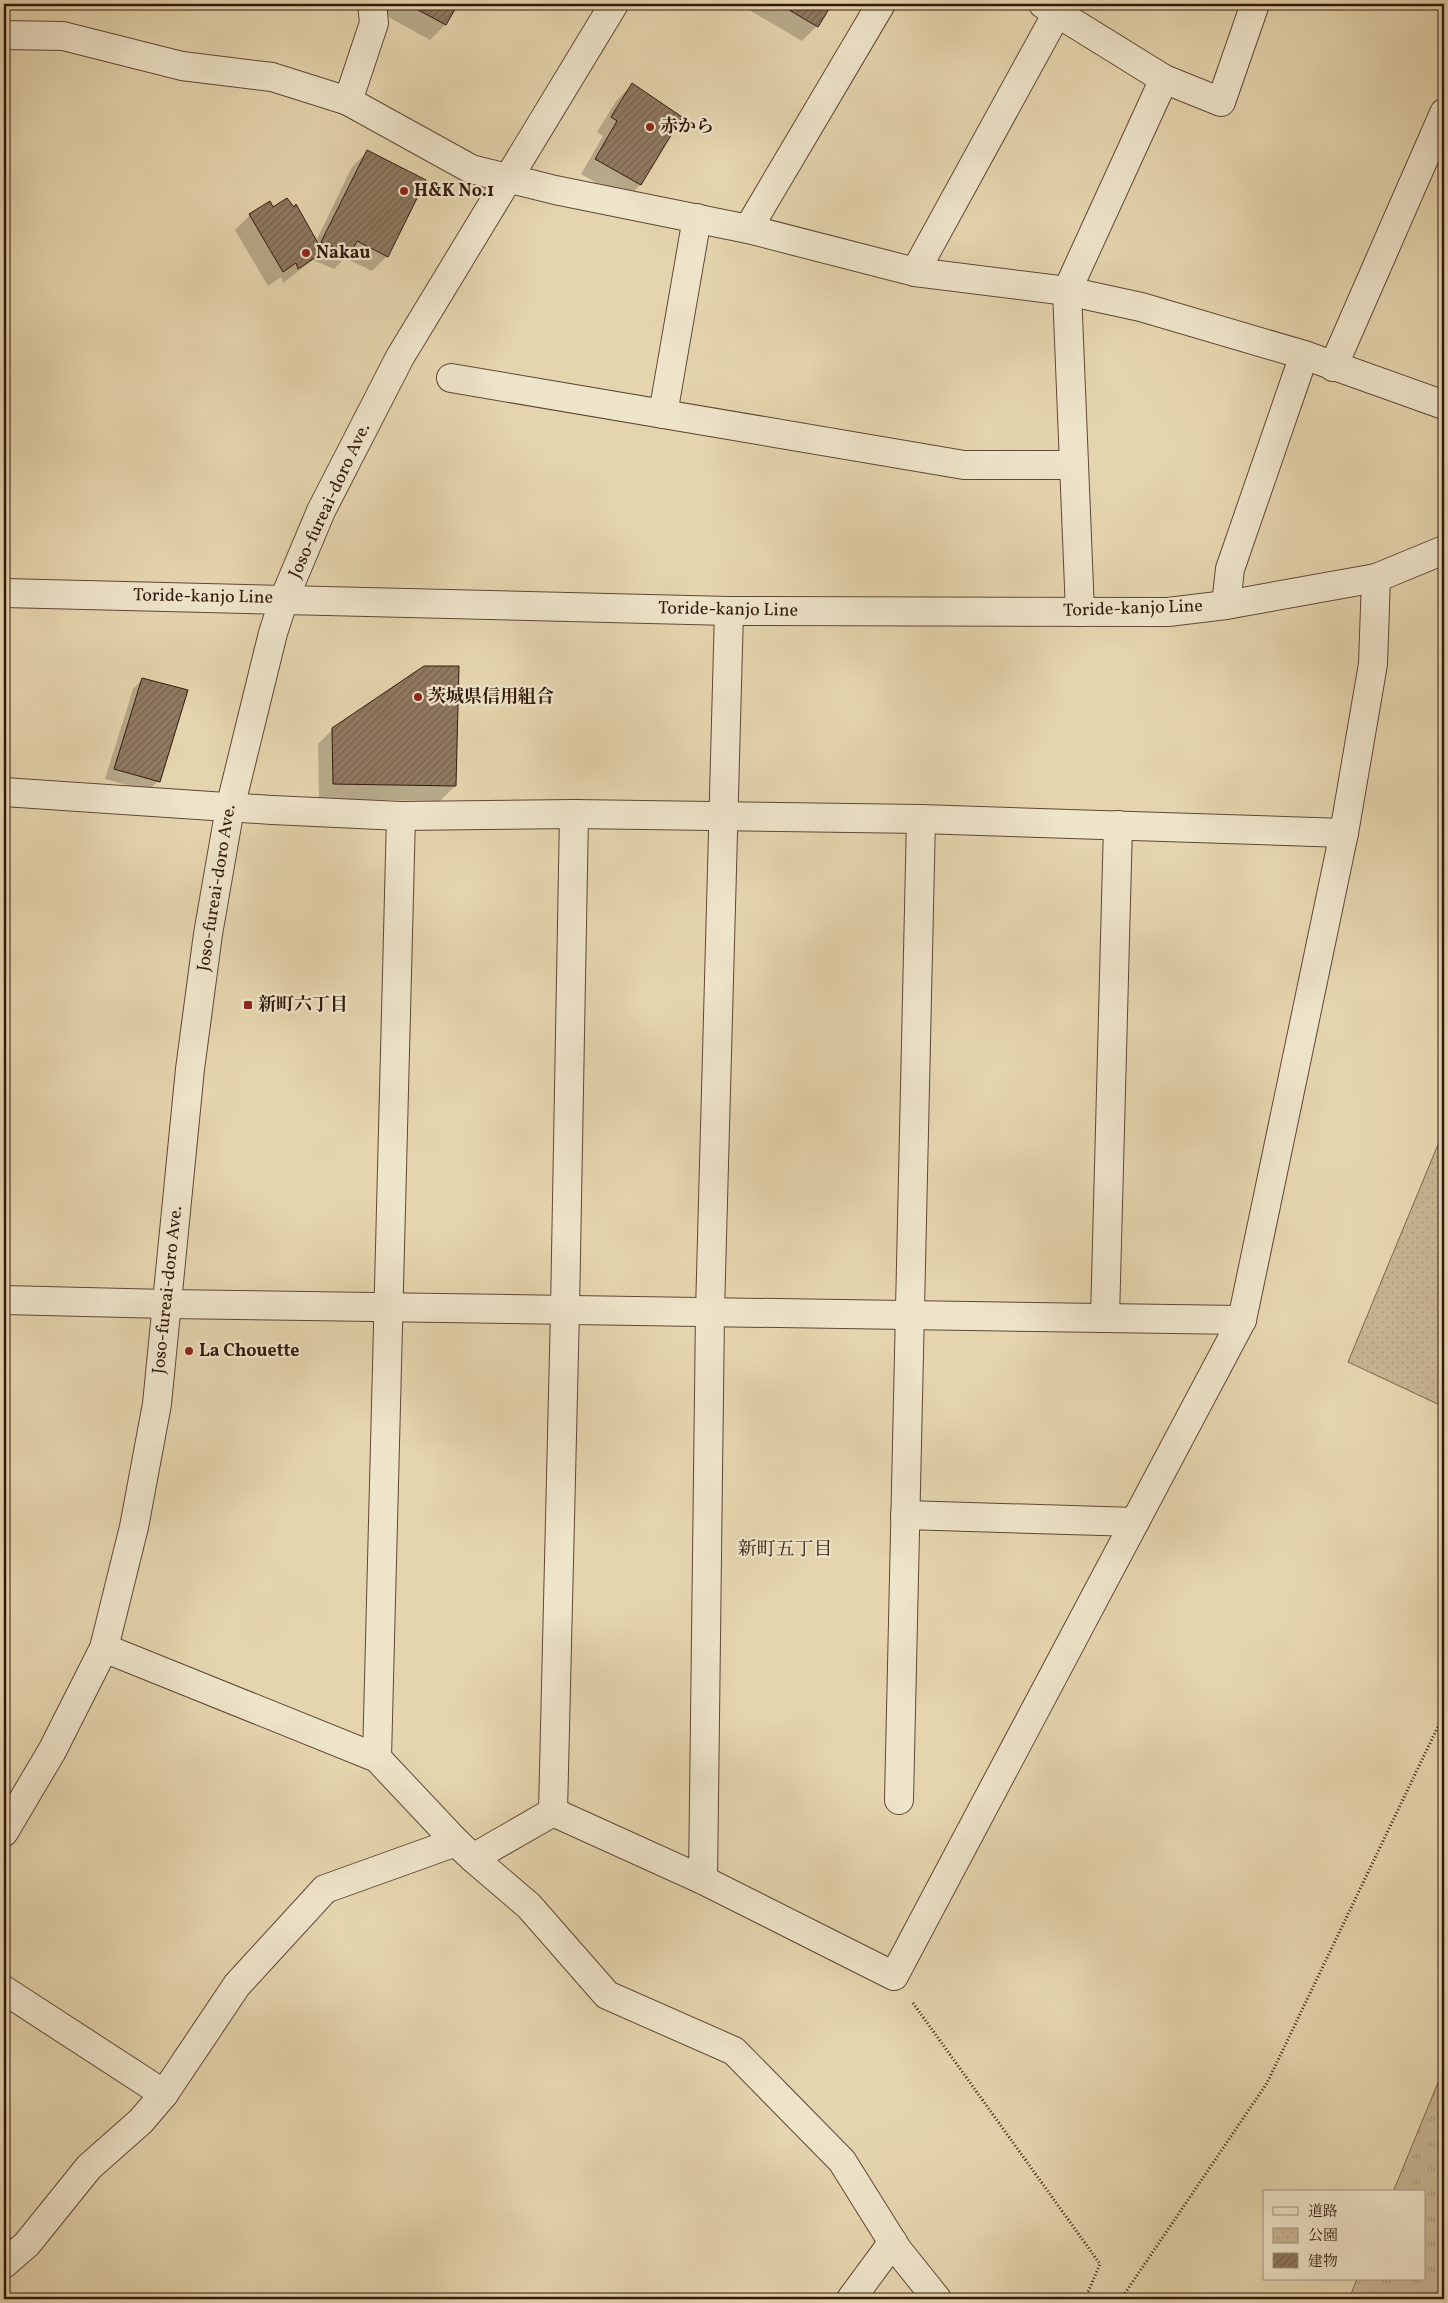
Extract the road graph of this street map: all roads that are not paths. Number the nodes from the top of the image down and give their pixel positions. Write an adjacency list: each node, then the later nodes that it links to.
1 (372, 4): 8 (street)
2 (614, 4): 10 (street, Joso-fureai-doro Ave.)
3 (881, 4): 12 (street)
4 (1256, 4): 7 (street)
5 (1054, 7): 7 (street); 13 (street)
6 (4, 35): 8 (street)
7 (1164, 79): 14 (street)
8 (348, 101): 10 (street)
9 (1444, 113): 16 (street)
10 (510, 179): 11 (street); 24 (street, Joso-fureai-doro Ave.)
11 (697, 218): 12 (street); 19 (street)
12 (748, 229): 13 (street)
13 (915, 272): 14 (street)
14 (1067, 291): 15 (street); 20 (street)
15 (1304, 355): 16 (street); 25 (street)
16 (1333, 367): 18 (street)
17 (451, 378): 19 (street)
18 (1444, 405)
19 (663, 414): 20 (street)
20 (1073, 465): 27 (street)
21 (1444, 550): 22 (street, Toride-kanjo Line)
22 (1376, 578): 25 (street, Toride-kanjo Line); 35 (street)
23 (4, 593): 24 (street, Toride-kanjo Line)
24 (284, 599): 26 (street, Toride-kanjo Line); 29 (street, Joso-fureai-doro Ave.)
25 (1226, 605): 27 (street, Toride-kanjo Line)
26 (729, 612): 27 (street, Toride-kanjo Line); 32 (street)
27 (1080, 612)
28 (4, 792): 29 (street)
29 (230, 808): 31 (street); 37 (street, Joso-fureai-doro Ave.)
30 (574, 814): 31 (street); 32 (street); 39 (street)
31 (401, 816): 38 (street)
32 (724, 816): 33 (street); 40 (street)
33 (921, 819): 34 (street); 41 (street)
34 (1118, 825): 35 (street); 42 (street)
35 (1344, 833): 43 (street)
36 (4, 1300): 37 (street)
37 (166, 1304): 38 (street); 46 (street, Joso-fureai-doro Ave.)
38 (390, 1307): 39 (street); 47 (street)
39 (565, 1310): 40 (street); 49 (street)
40 (710, 1312): 41 (street); 52 (street)
41 (909, 1315): 42 (street); 44 (street)
42 (1105, 1318): 43 (street)
43 (1242, 1320): 45 (street)
44 (905, 1515): 45 (street); 48 (street)
45 (1136, 1522): 52 (street)
46 (104, 1648): 47 (street); 50 (street, Joso-fureai-doro Ave.)
47 (377, 1758): 51 (street)
48 (899, 1800)
49 (553, 1812): 51 (street); 52 (street)
50 (4, 1832)
51 (464, 1850): 54 (street); 55 (street)
52 (703, 1880)
53 (4, 1990): 54 (street)
54 (164, 2094): 56 (street)
55 (893, 2242): 57 (street); 58 (street)
56 (4, 2264)
57 (852, 2299)
58 (937, 2299)

